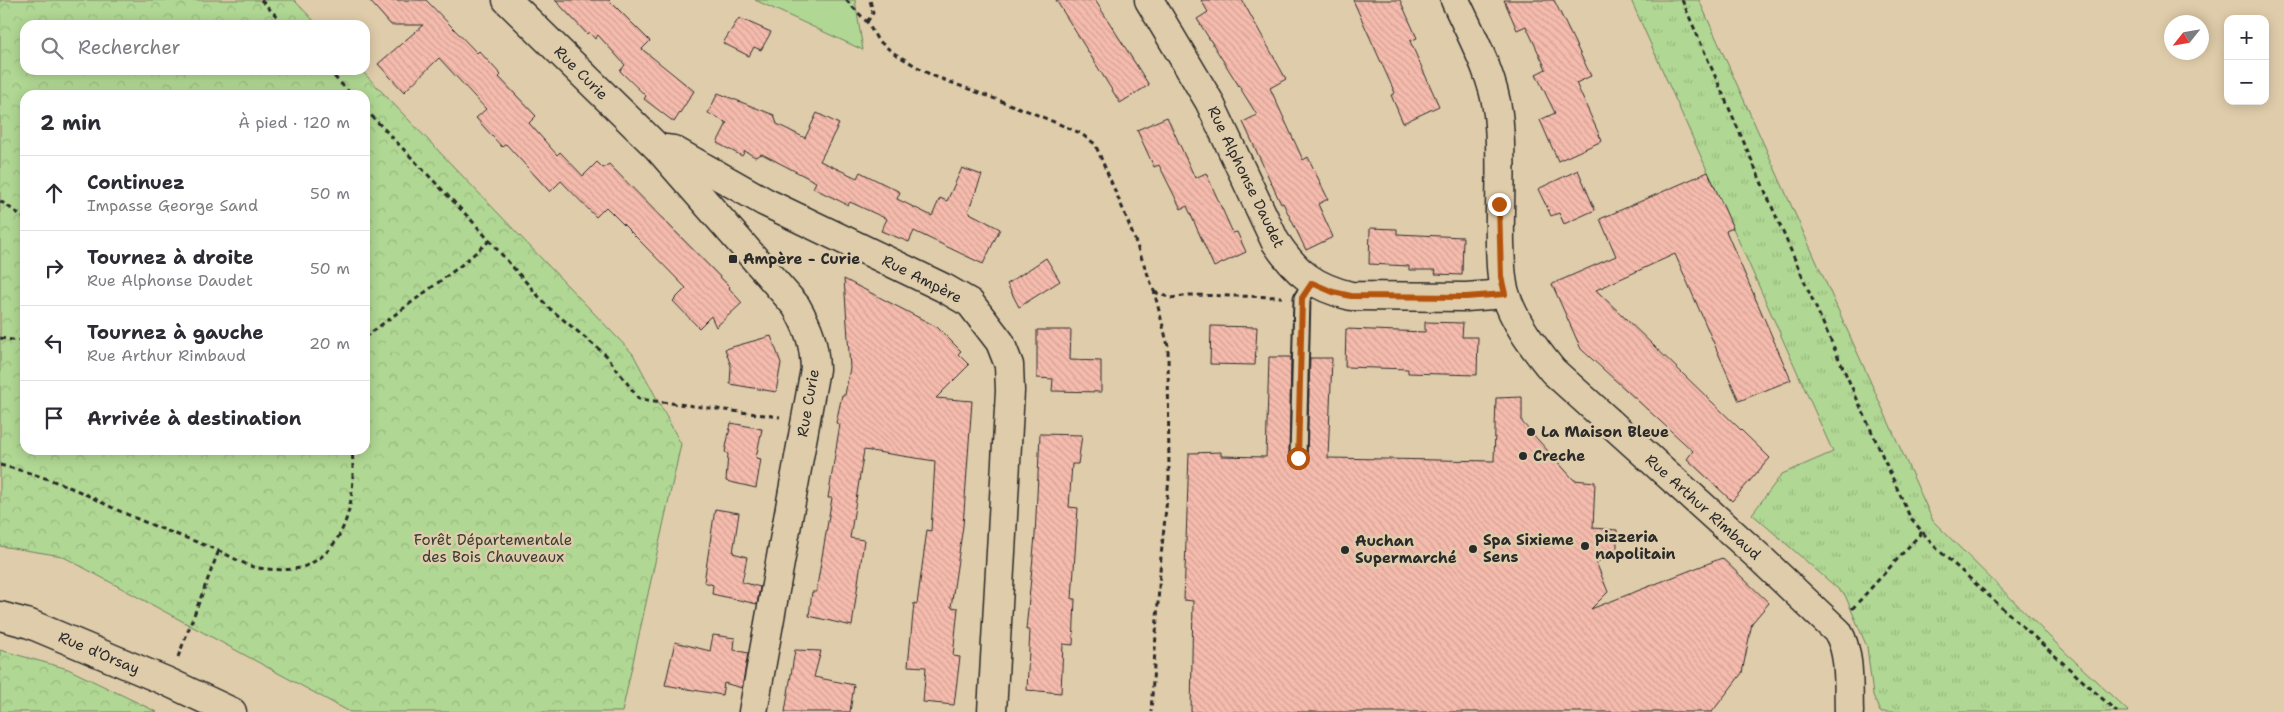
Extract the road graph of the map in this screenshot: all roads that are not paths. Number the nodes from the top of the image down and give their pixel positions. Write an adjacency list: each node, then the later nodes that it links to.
1 (507, 0): 4 (street, Rue Curie)
2 (1149, 0): 5 (street, Rue Alphonse Daudet)
3 (1455, 0): 6 (street, Rue Arthur Rimbaud)
4 (658, 148): 12 (street, Rue Curie); 13 (street, Rue Ampère)
5 (1305, 277): 6 (street, Rue Alphonse Daudet); 7 (lane)
6 (1505, 294): 14 (street, Rue Arthur Rimbaud)
7 (1298, 458)
8 (0, 616): 9 (street, Rue d'Orsay)
9 (168, 682): 10 (street, Rue d'Orsay); 11 (street, Rue d'Orsay)
10 (215, 712)
11 (232, 712)
12 (753, 712)
13 (992, 712)
14 (1850, 712)

